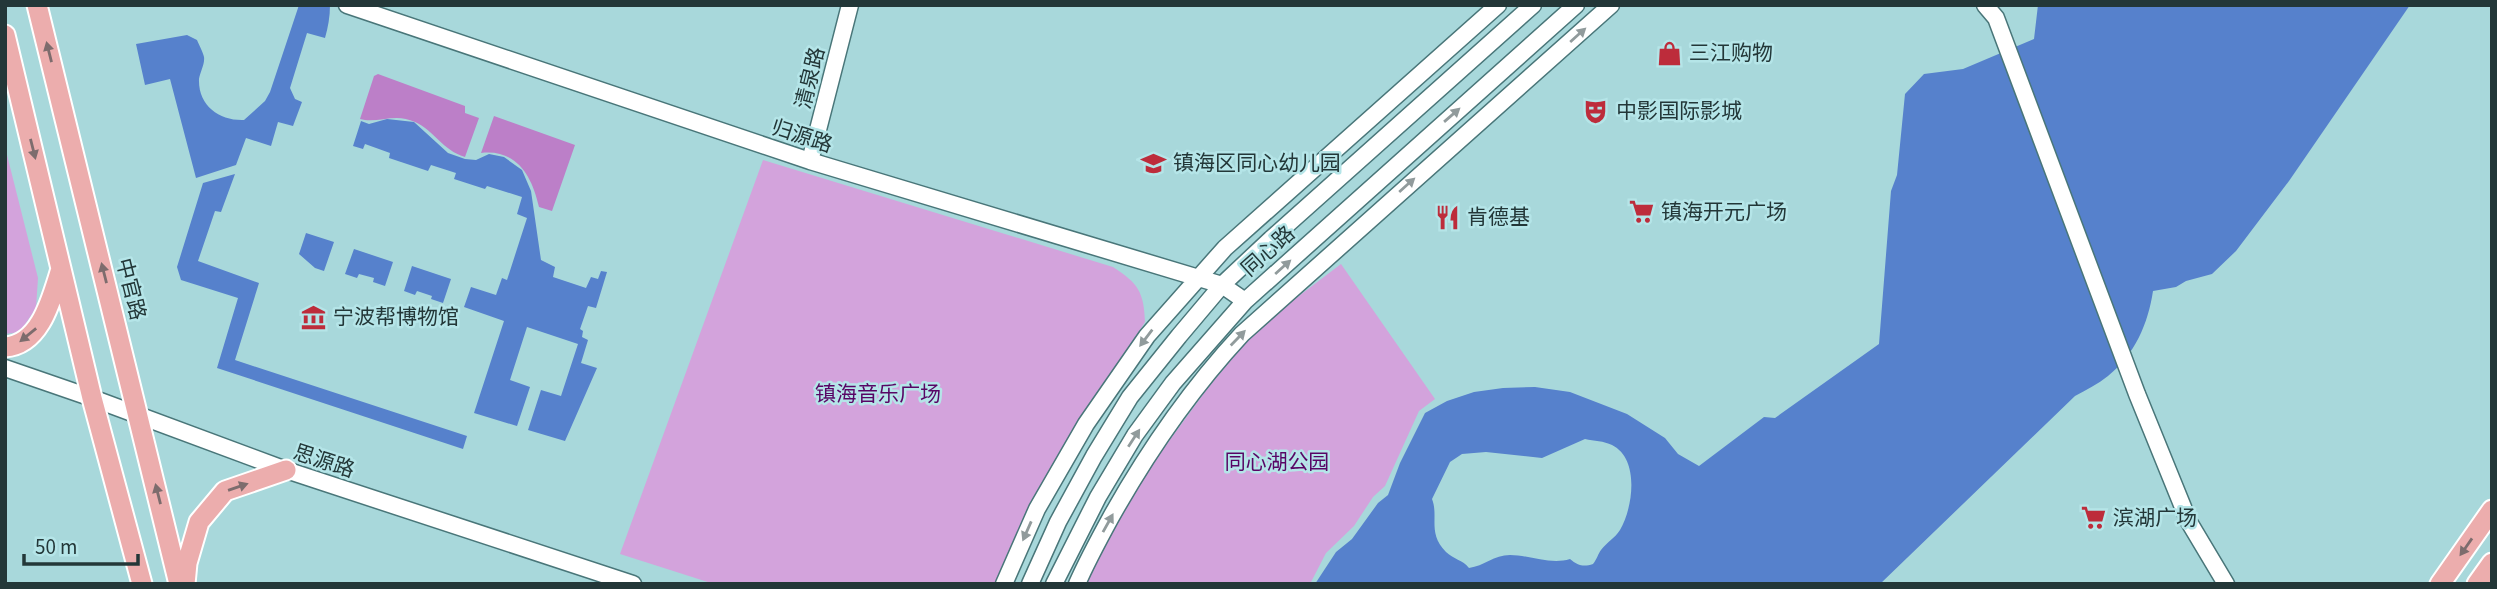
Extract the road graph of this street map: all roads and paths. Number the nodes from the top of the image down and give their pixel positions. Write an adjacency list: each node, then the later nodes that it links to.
1 (37, 5): 18 (main road, 中官路, one-way to 1)
2 (347, 5): 10 (street, 归源路)
3 (850, 5): 10 (street, 清泉路)
4 (1498, 5): 12 (street)
5 (1533, 5): 13 (street, 同心路)
6 (1576, 5): 14 (street, 同心路, one-way to 6)
7 (1611, 5): 29 (street, one-way to 7)
8 (1985, 5): 30 (street)
9 (5, 35): 11 (main road, one-way to 11)
10 (810, 161): 12 (street, 归源路)
11 (61, 268): 15 (main road, one-way to 15); 17 (main road)
12 (1197, 278): 13 (street, 归源路); 26 (street, one-way to 26)
13 (1222, 285): 14 (street, 归源路); 27 (street, 同心路)
14 (1245, 301): 28 (street, 同心路, one-way to 14)
15 (5, 347)
16 (5, 368): 17 (street, 思源路)
17 (92, 398): 18 (street, 思源路); 22 (main road)
18 (139, 417): 19 (street, 思源路); 23 (main road, 中官路, one-way to 18)
19 (286, 470): 24 (main road, one-way to 19); 25 (street, 思源路)
20 (2492, 510): 31 (main road, one-way to 31)
21 (2492, 564): 32 (main road)
22 (142, 584)
23 (179, 584)
24 (185, 584)
25 (633, 584)
26 (1004, 584)
27 (1030, 584)
28 (1055, 584)
29 (1077, 584)
30 (2226, 584)
31 (2440, 584)
32 (2477, 584)

